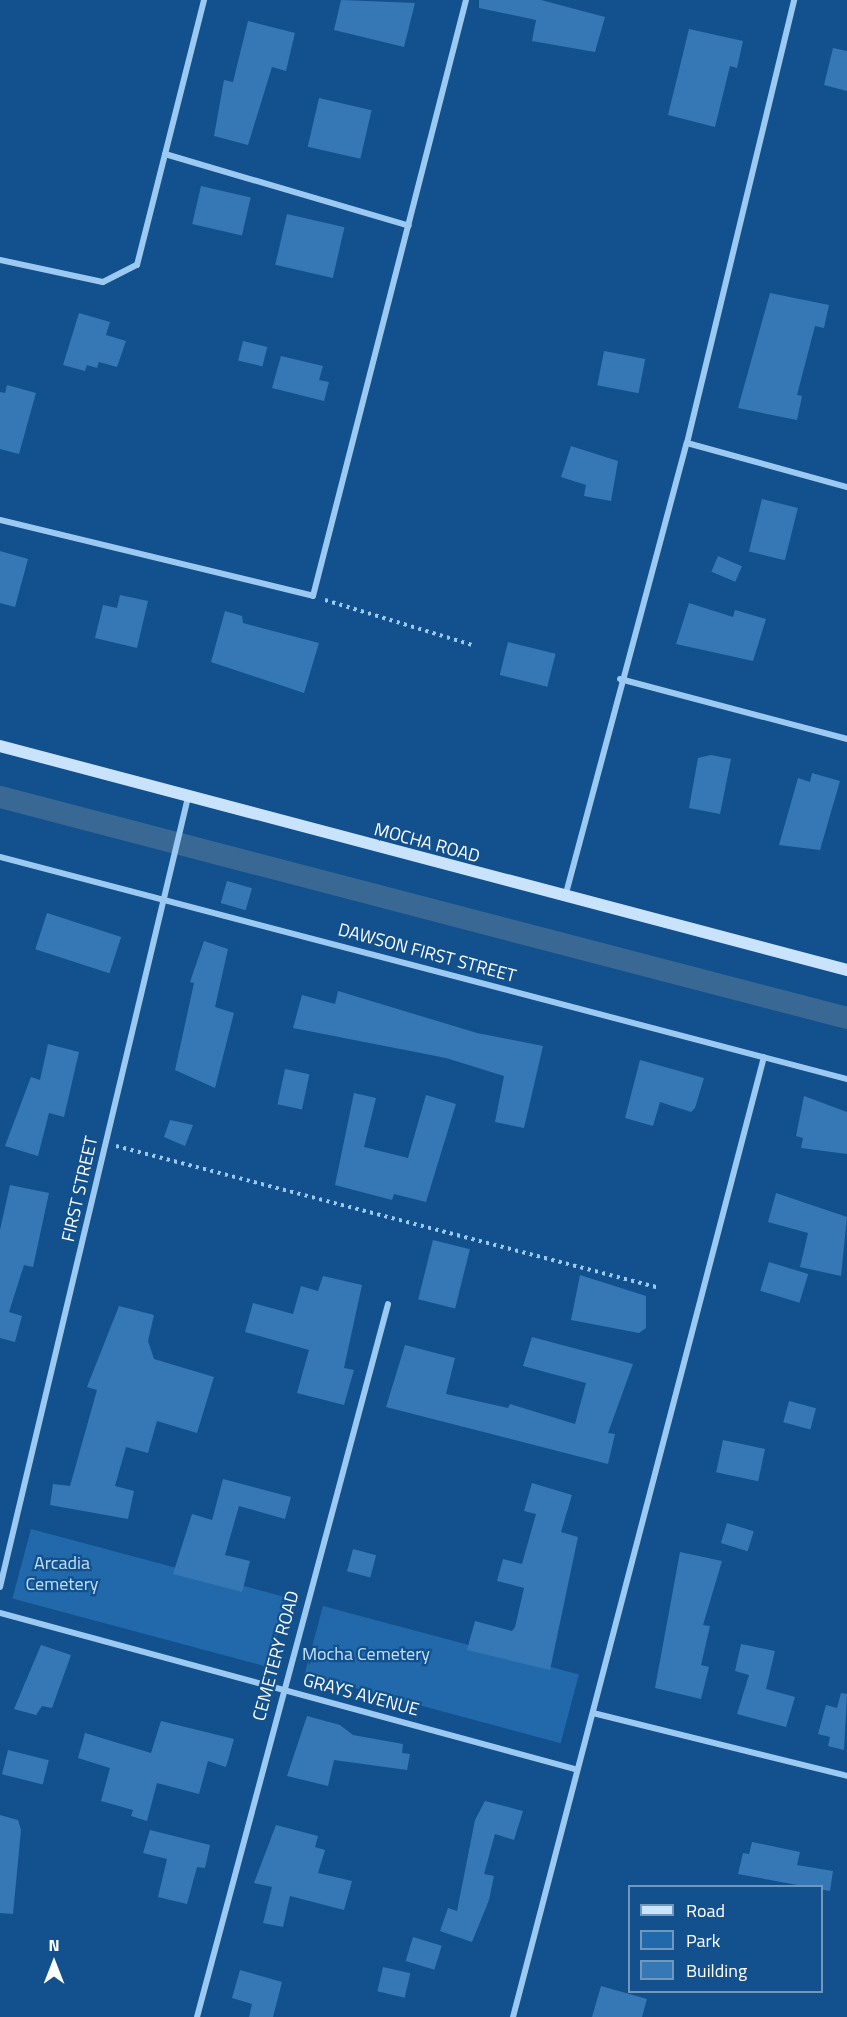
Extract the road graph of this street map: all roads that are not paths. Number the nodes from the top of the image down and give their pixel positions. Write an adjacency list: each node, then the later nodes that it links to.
1 (204, 0): 4 (street)
2 (466, 0): 5 (street)
3 (794, 0): 7 (street)
4 (165, 154): 5 (street); 6 (street)
5 (409, 226): 9 (street)
6 (0, 260)
7 (687, 443): 8 (street); 10 (street)
8 (847, 487)
9 (0, 520)
10 (620, 679): 11 (street); 15 (street)
11 (847, 739)
12 (0, 746): 13 (street, MOCHA ROAD)
13 (188, 797): 15 (street, MOCHA ROAD); 16 (street, FIRST STREET)
14 (0, 857): 16 (street, DAWSON FIRST STREET)
15 (565, 897): 17 (street, MOCHA ROAD)
16 (165, 900): 18 (street, DAWSON FIRST STREET); 21 (street, FIRST STREET)
17 (847, 970)
18 (764, 1057): 19 (street, DAWSON FIRST STREET); 24 (street)
19 (847, 1079)
20 (388, 1304): 23 (street, CEMETERY ROAD)
21 (0, 1587)
22 (0, 1613): 23 (street, GRAYS AVENUE)
23 (282, 1689): 25 (street, GRAYS AVENUE); 27 (street, CEMETERY ROAD)
24 (593, 1713): 25 (street); 26 (street)
25 (575, 1769): 28 (street)
26 (847, 1776)
27 (196, 2017)
28 (513, 2017)

